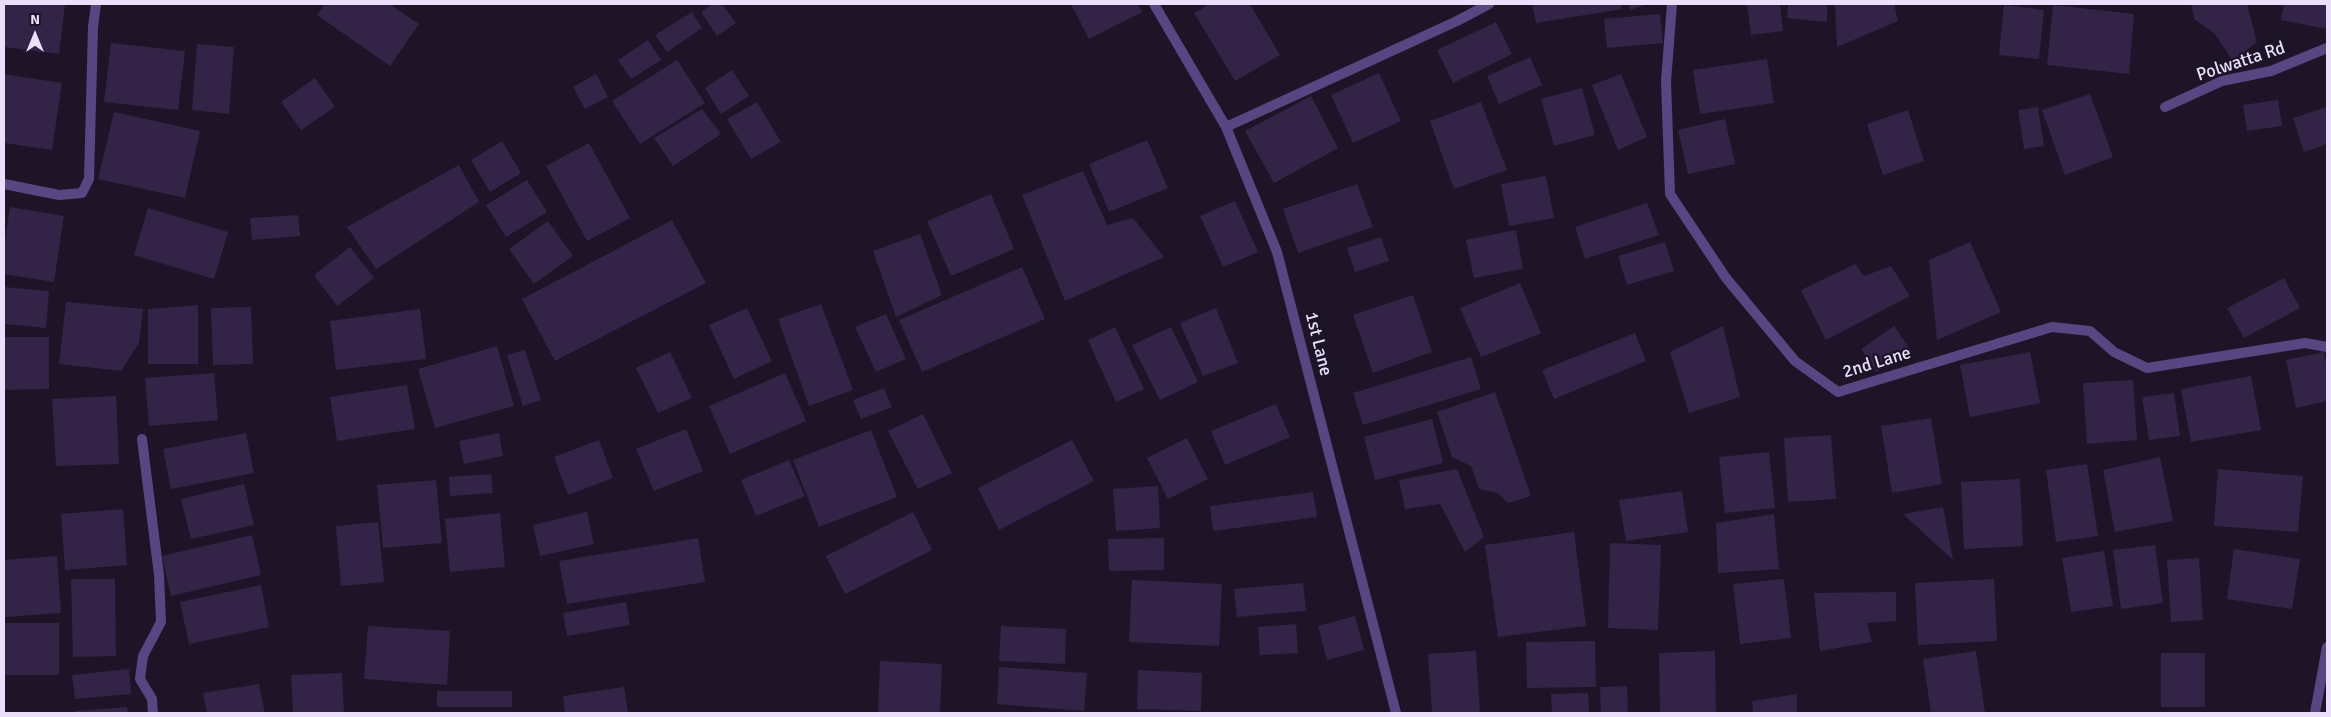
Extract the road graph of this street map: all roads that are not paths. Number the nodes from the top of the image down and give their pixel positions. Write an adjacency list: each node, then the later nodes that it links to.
1 (96, 4): 8 (street)
2 (1154, 4): 7 (street, 1st Lane)
3 (1489, 4): 7 (street)
4 (1672, 4): 9 (street, 2nd Lane)
5 (2327, 48): 6 (street, Polwatta Rd)
6 (2165, 107)
7 (1226, 127): 13 (street, 1st Lane)
8 (4, 184)
9 (2327, 347)
10 (142, 439): 12 (street)
11 (2327, 647): 14 (street)
12 (153, 713)
13 (1396, 713)
14 (2314, 713)

